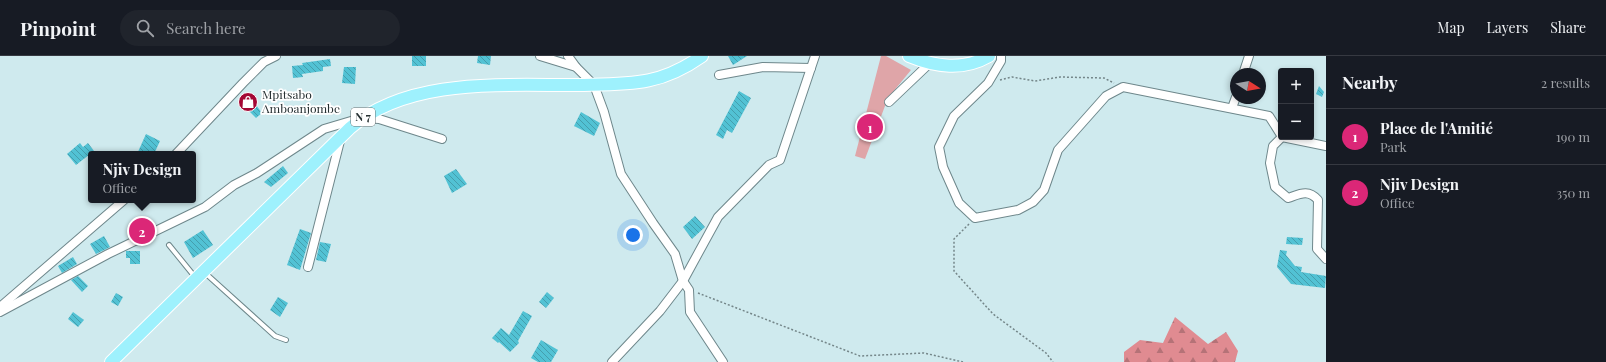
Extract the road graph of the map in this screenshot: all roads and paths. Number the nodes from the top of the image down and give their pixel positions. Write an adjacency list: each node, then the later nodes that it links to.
1 (276, 56): 28 (street)
2 (540, 56): 11 (street)
3 (568, 56): 11 (street)
4 (702, 56): 16 (main road, N 7)
5 (815, 56): 12 (street)
6 (909, 56): 10 (main road)
7 (989, 56): 10 (main road)
8 (1001, 56): 15 (street)
9 (1249, 56): 13 (street)
10 (930, 63): 18 (street)
11 (576, 67): 16 (street)
12 (811, 68): 14 (street); 35 (street)
13 (1245, 68)
14 (719, 74)
15 (988, 83): 17 (path); 30 (street)
16 (594, 84): 21 (main road, N 7); 35 (street)
17 (1123, 87): 20 (street); 30 (street)
18 (889, 102)
19 (1233, 104): 20 (street)
20 (1232, 108): 22 (street)
21 (361, 118): 23 (main road, N 7); 24 (street); 38 (street)
22 (1278, 130)
23 (342, 137): 33 (street); 34 (main road, N 7)
24 (442, 139)
25 (1278, 140): 32 (street)
26 (1300, 140): 27 (street)
27 (1326, 146)
28 (179, 151)
29 (121, 203): 37 (street)
30 (975, 218): 44 (path)
31 (169, 245): 34 (lane)
32 (1326, 259)
33 (308, 267)
34 (200, 275): 39 (lane); 40 (main road, N 7)
35 (683, 282): 36 (street); 41 (street)
36 (688, 290): 42 (street); 43 (path)
37 (0, 307)
38 (0, 312)
39 (286, 340)
40 (111, 362)
41 (612, 362)
42 (723, 362)
43 (963, 362)
44 (1053, 362)

